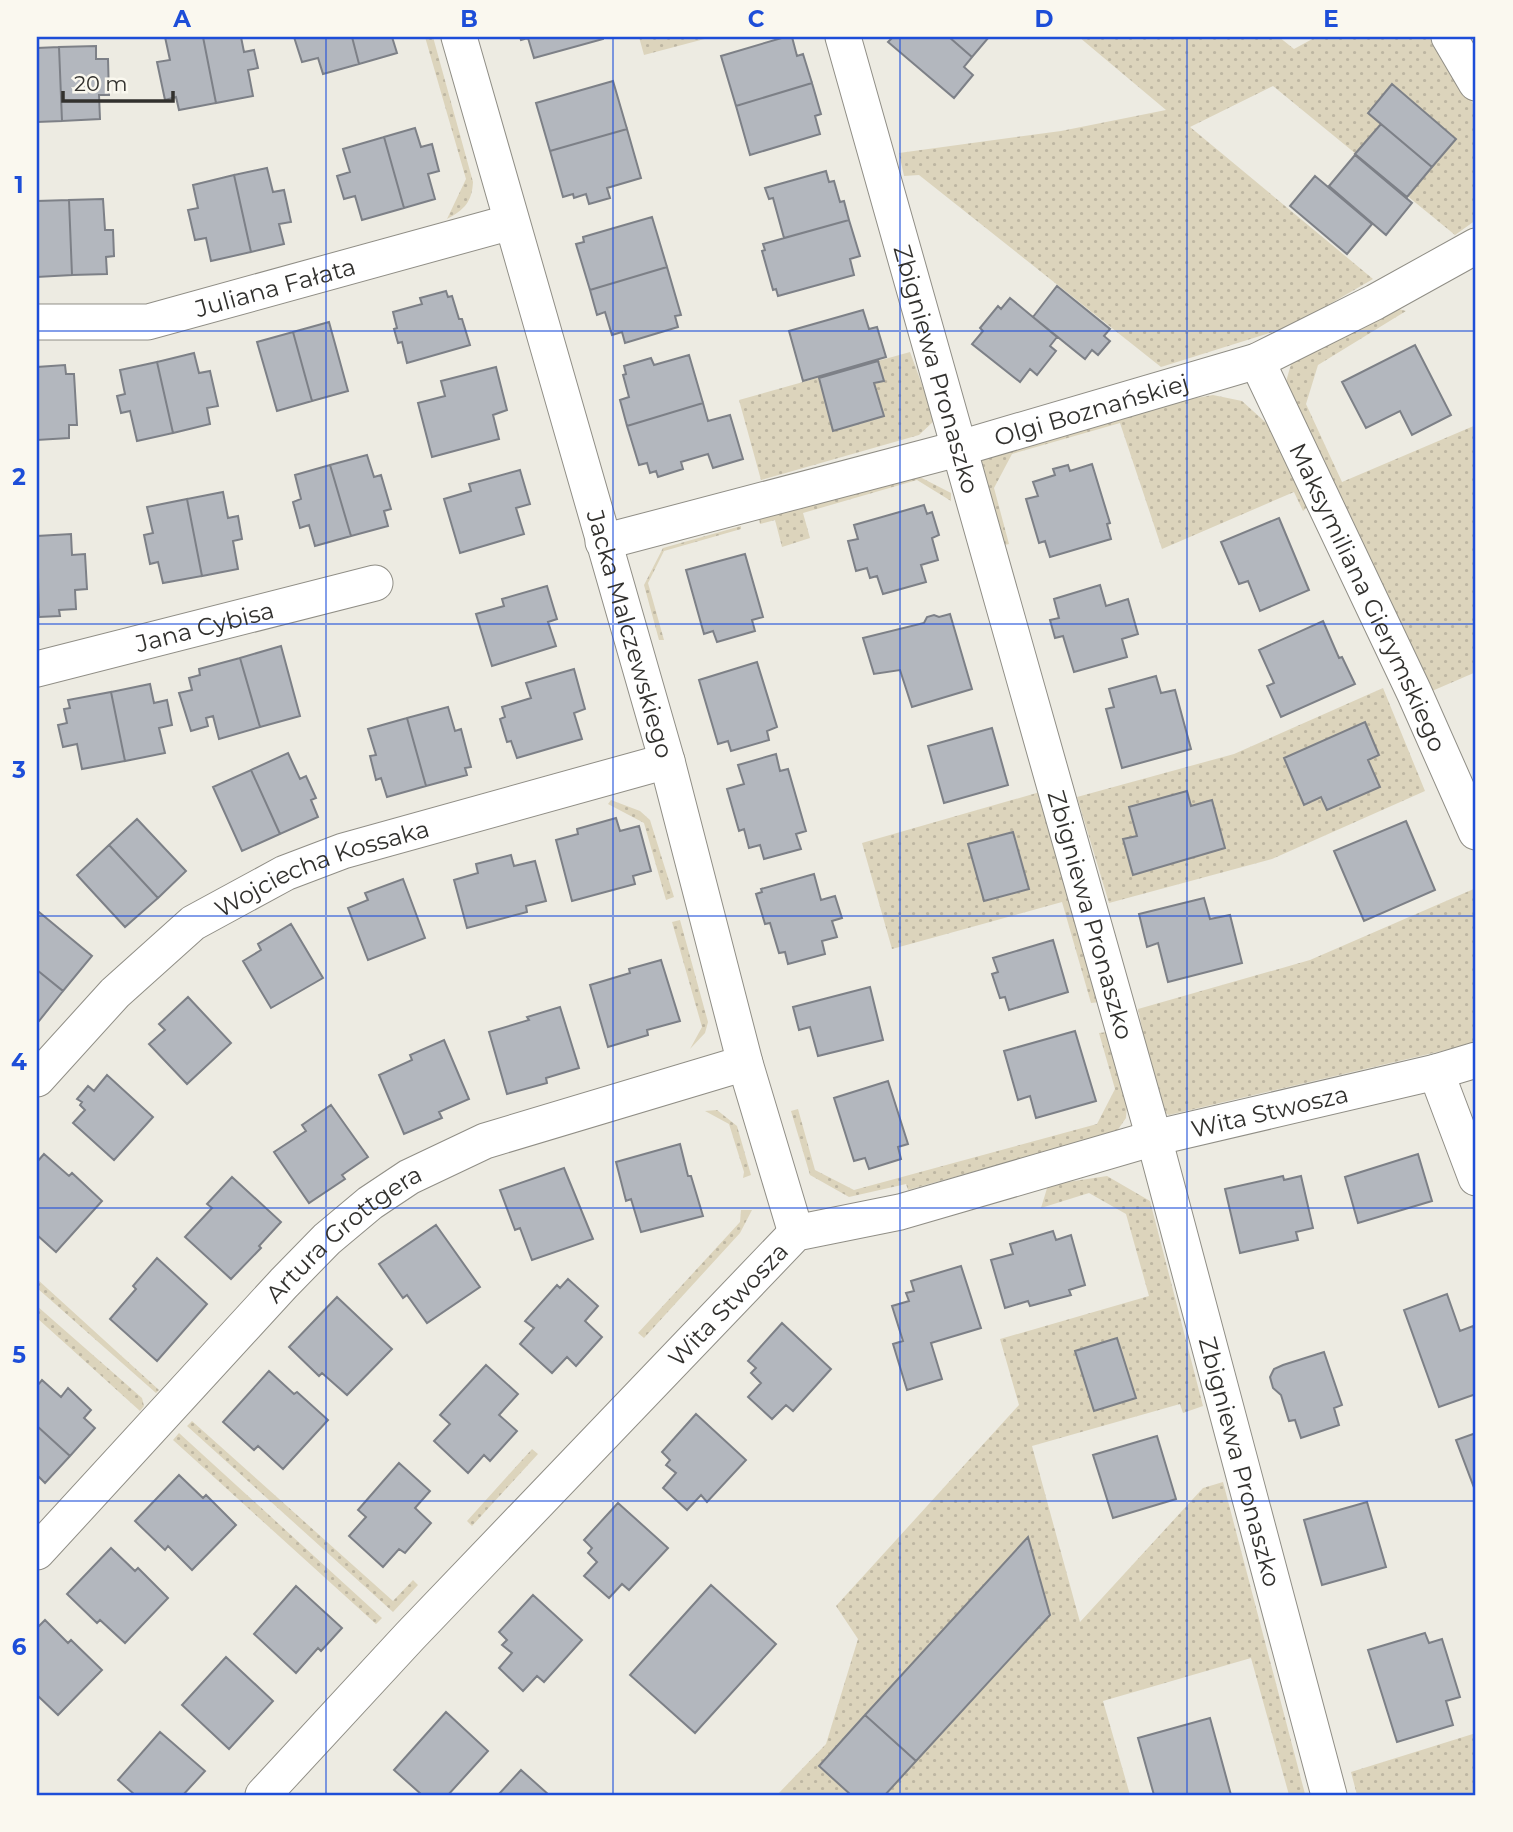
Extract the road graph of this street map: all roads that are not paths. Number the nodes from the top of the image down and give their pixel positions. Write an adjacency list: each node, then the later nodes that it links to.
1 (459, 37): 5 (street, Jacka Malczewskiego)
2 (842, 37): 9 (street, Zbigniewa Pronaszko)
3 (1449, 37): 4 (street)
4 (1476, 83)
5 (511, 222): 7 (street, Juliana Fałata); 10 (street, Jacka Malczewskiego)
6 (1476, 246): 8 (street, Olgi Boznańskiej)
7 (37, 322)
8 (1257, 361): 9 (street, Olgi Boznańskiej); 14 (street, Maksymiliana Gierymskiego)
9 (957, 449): 10 (street, Olgi Boznańskiej); 19 (street, Zbigniewa Pronaszko)
10 (603, 542): 13 (street, Jacka Malczewskiego)
11 (374, 583): 12 (street, Jana Cybisa)
12 (37, 669)
13 (667, 761): 16 (street, Jacka Malczewskiego); 18 (street, Wojciecha Kossaka)
14 (1476, 832)
15 (1476, 1060): 17 (street, Wita Stwosza)
16 (745, 1063): 21 (street, Jacka Malczewskiego); 22 (street, Artura Grottgera)
17 (1436, 1072): 19 (street, Wita Stwosza); 20 (street)
18 (37, 1079)
19 (1154, 1138): 21 (street, Wita Stwosza); 24 (street, Zbigniewa Pronaszko)
20 (1476, 1178)
21 (796, 1233): 23 (street, Wita Stwosza)
22 (37, 1552)
23 (264, 1795)
24 (1329, 1795)

